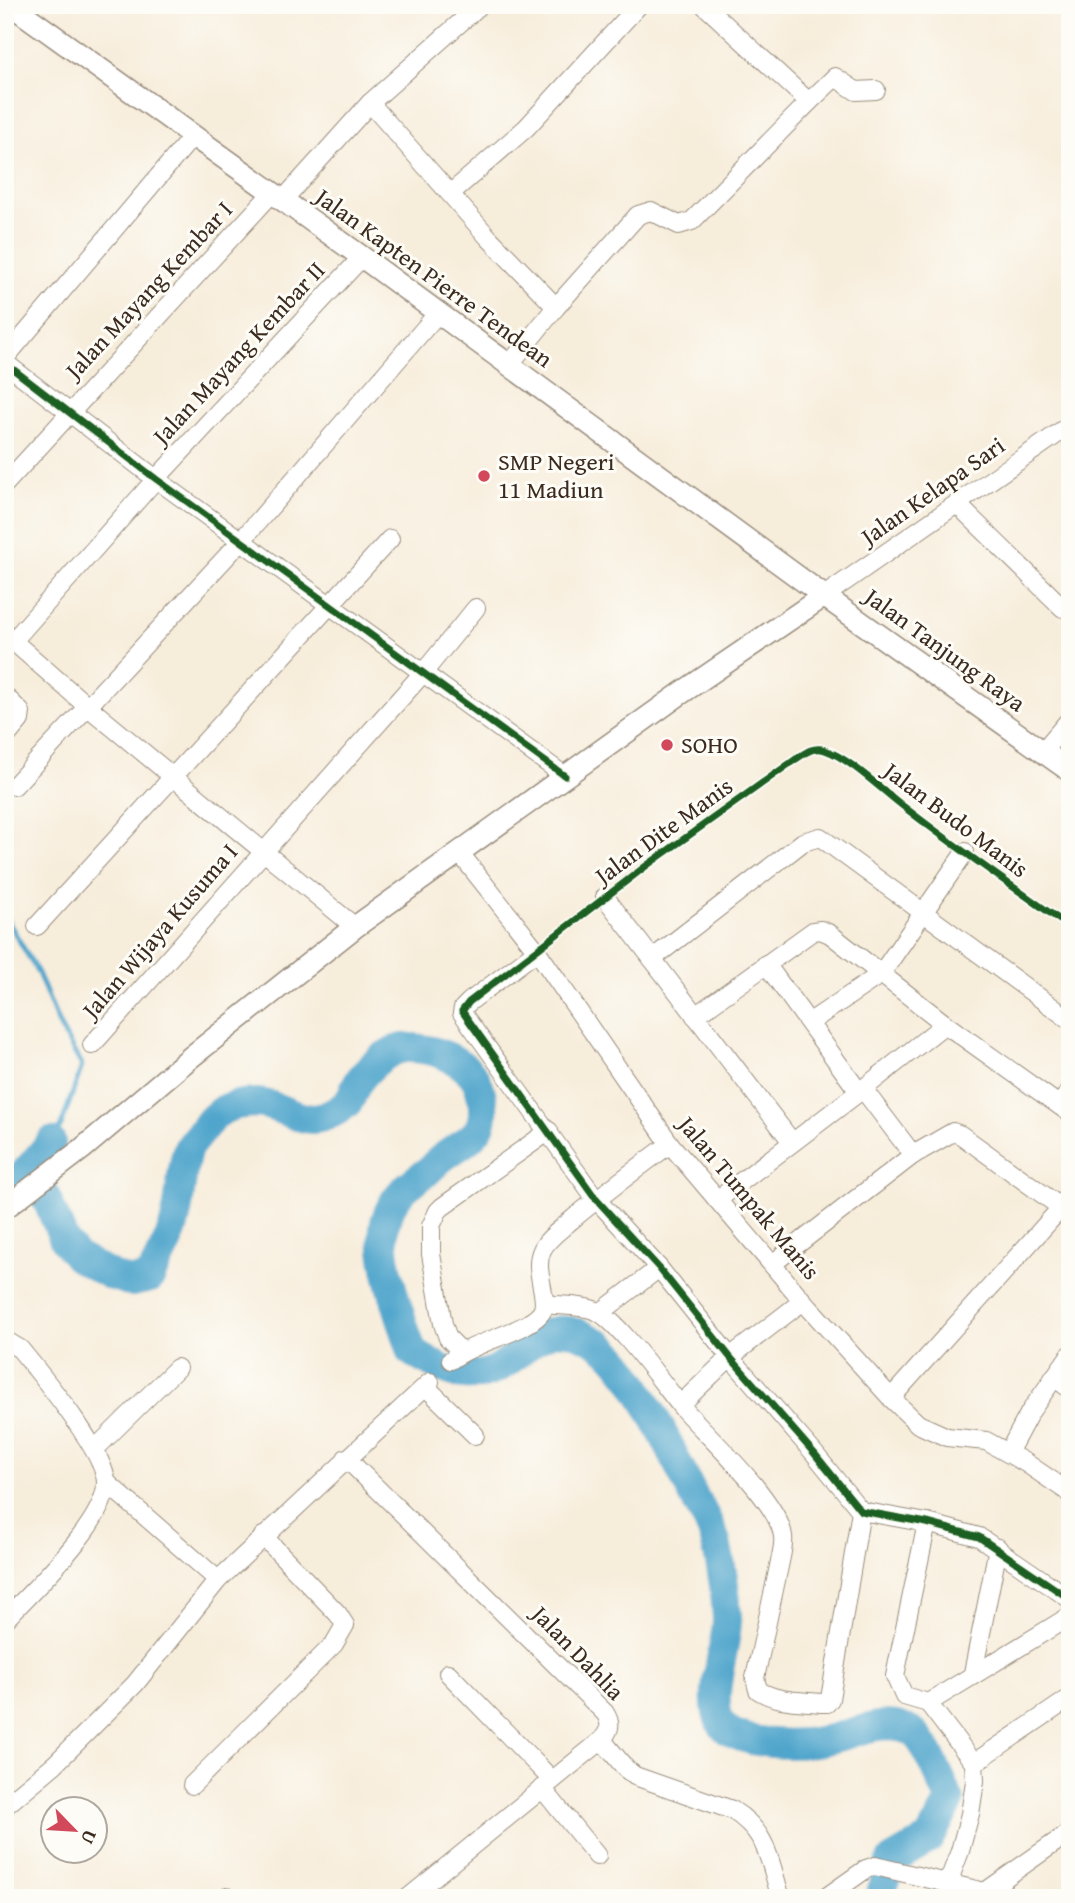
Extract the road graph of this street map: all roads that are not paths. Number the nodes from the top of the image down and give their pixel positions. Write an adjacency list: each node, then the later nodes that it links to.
1 (11, 5): 8 (main road, Jalan Kapten Pierre Tendean)
2 (480, 5): 7 (street, Jalan Mayang Kembar I)
3 (639, 5): 9 (street)
4 (704, 5): 6 (street)
5 (876, 90): 6 (street)
6 (809, 102): 12 (street)
7 (370, 103): 9 (street); 10 (street, Jalan Mayang Kembar I)
8 (192, 137): 10 (main road, Jalan Kapten Pierre Tendean); 14 (street)
9 (451, 193): 12 (street)
10 (278, 196): 11 (main road, Jalan Kapten Pierre Tendean); 16 (street, Jalan Mayang Kembar I)
11 (362, 257): 13 (main road, Jalan Kapten Pierre Tendean); 18 (street, Jalan Mayang Kembar II)
12 (556, 307): 15 (street)
13 (438, 313): 15 (main road, Jalan Kapten Pierre Tendean); 22 (street)
14 (5, 360): 16 (street)
15 (509, 365): 23 (main road, Jalan Kapten Pierre Tendean)
16 (69, 413): 18 (street); 19 (street, Jalan Mayang Kembar I)
17 (1070, 425): 20 (street, Jalan Kelapa Sari)
18 (156, 479): 22 (street); 27 (street, Jalan Mayang Kembar II)
19 (5, 484)
20 (958, 505): 23 (street, Jalan Kelapa Sari); 26 (street)
21 (390, 539): 24 (street)
22 (241, 541): 24 (street); 30 (street)
23 (824, 596): 33 (main road, Jalan Tanjung Raya); 35 (main road)
24 (330, 603): 28 (street); 36 (street)
25 (476, 608): 28 (street, Jalan Wijaya Kusuma I)
26 (1063, 608)
27 (9, 638): 30 (street)
28 (423, 673): 35 (street); 38 (street, Jalan Wijaya Kusuma I)
29 (5, 696): 32 (street)
30 (87, 706): 36 (street); 37 (street)
31 (1070, 719): 33 (street)
32 (5, 738)
33 (1043, 751): 34 (main road, Jalan Tanjung Raya)
34 (1070, 771)
35 (565, 776): 39 (main road)
36 (175, 778): 38 (street); 43 (street)
37 (14, 786)
38 (264, 850): 44 (street); 53 (street, Jalan Wijaya Kusuma I)
39 (459, 852): 44 (main road); 45 (street, Jalan Tumpak Manis)
40 (965, 852): 42 (street)
41 (605, 897): 46 (street)
42 (922, 914): 46 (street); 48 (street); 50 (street)
43 (37, 926)
44 (355, 927): 62 (main road)
45 (537, 951): 56 (street); 58 (street, Jalan Tumpak Manis)
46 (652, 959): 49 (street)
47 (766, 964): 48 (street); 49 (street); 51 (street)
48 (881, 974): 51 (street); 52 (street)
49 (695, 1016): 57 (street)
50 (1070, 1020)
51 (810, 1023): 54 (street)
52 (945, 1024): 54 (street); 55 (street)
53 (92, 1045)
54 (861, 1091): 57 (street); 59 (street)
55 (1066, 1103)
56 (549, 1131): 60 (street); 67 (street)
57 (792, 1142): 61 (street)
58 (670, 1144): 60 (street); 61 (street, Jalan Tumpak Manis)
59 (913, 1155): 63 (street); 64 (street)
60 (596, 1199): 65 (street); 67 (street)
61 (717, 1200): 64 (street, Jalan Tumpak Manis)
62 (7, 1206)
63 (1067, 1211): 75 (street)
64 (772, 1264): 66 (street, Jalan Tumpak Manis)
65 (659, 1268): 68 (street); 71 (street)
66 (803, 1301): 71 (street); 75 (street, Jalan Tumpak Manis)
67 (544, 1304): 68 (street)
68 (600, 1313): 76 (street)
69 (5, 1340): 78 (street)
70 (1070, 1355): 73 (street)
71 (730, 1357): 76 (street); 83 (street)
72 (177, 1368): 78 (street)
73 (1054, 1377): 74 (street); 79 (street)
74 (1070, 1389)
75 (891, 1398): 79 (street, Jalan Tumpak Manis)
76 (682, 1407): 83 (street)
77 (475, 1435): 80 (street)
78 (95, 1449): 81 (street)
79 (1008, 1453): 82 (street, Jalan Tumpak Manis)
80 (346, 1458): 85 (street); 95 (street, Jalan Dahlia)
81 (106, 1482): 87 (street); 90 (street)
82 (1070, 1493)
83 (861, 1511): 84 (street)
84 (927, 1523): 86 (street); 94 (street)
85 (263, 1536): 87 (street); 98 (street)
86 (998, 1548): 88 (street); 92 (street)
87 (218, 1580): 99 (street)
88 (1070, 1599)
89 (1070, 1616): 92 (street)
90 (5, 1620)
91 (448, 1673): 97 (street)
92 (974, 1673): 94 (street)
93 (1070, 1698): 96 (street)
94 (928, 1703): 96 (street)
95 (602, 1740): 97 (street, Jalan Dahlia); 105 (street)
96 (974, 1763): 102 (street)
97 (547, 1784): 101 (street); 104 (street, Jalan Dahlia)
98 (192, 1785)
99 (5, 1806)
100 (1070, 1832): 103 (street)
101 (597, 1857)
102 (948, 1883): 103 (street); 106 (street)
103 (983, 1896)
104 (408, 1898)
105 (781, 1898)
106 (825, 1898)

